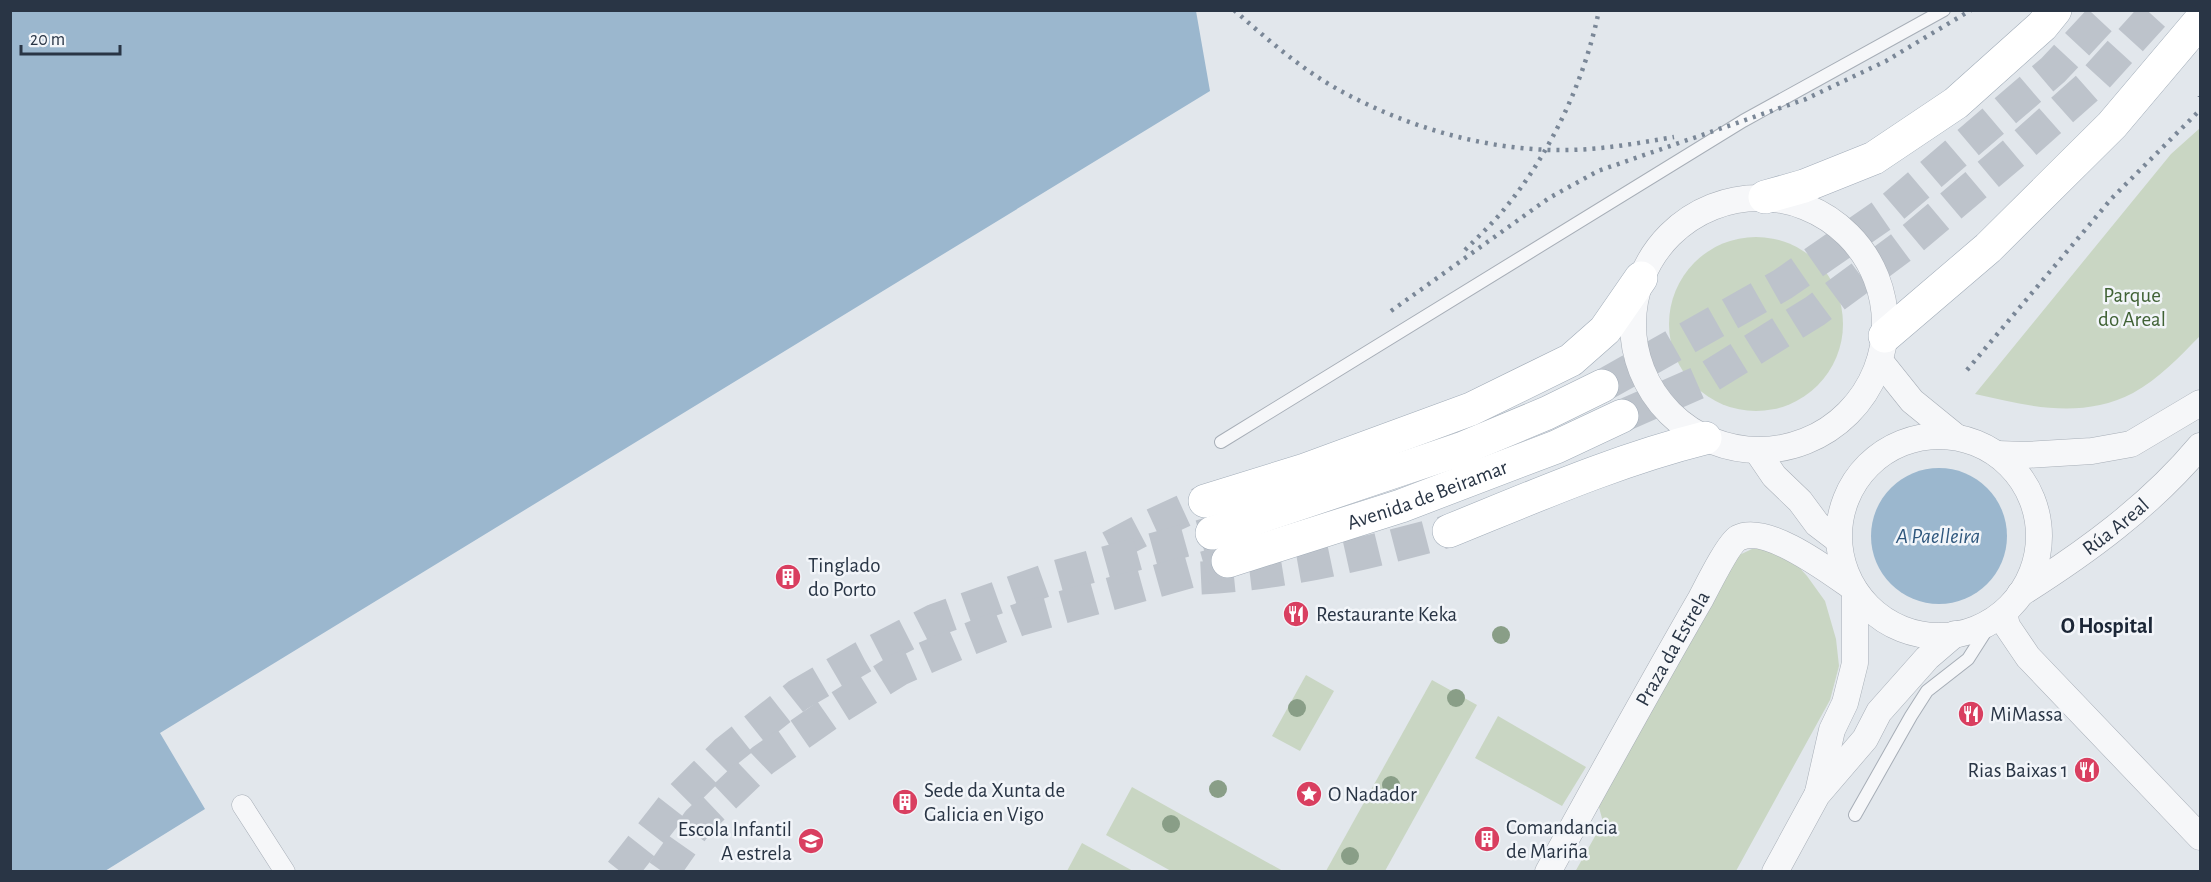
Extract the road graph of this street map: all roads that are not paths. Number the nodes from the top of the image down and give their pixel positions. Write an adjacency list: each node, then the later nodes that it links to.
1 (1944, 10): 12 (lane)
2 (2055, 10): 4 (main road)
3 (2200, 21): 6 (main road)
4 (1765, 197): 5 (street); 6 (street)
5 (1641, 278): 11 (street); 16 (main road)
6 (1883, 349): 10 (street); 14 (street)
7 (1602, 386): 9 (main road, Avenida de Beiramar)
8 (2200, 404): 15 (street)
9 (1622, 416)
10 (1954, 436): 15 (street); 18 (street)
11 (1705, 438): 14 (street); 17 (main road)
12 (1221, 442)
13 (2200, 446): 20 (street, Rúa Areal)
14 (1757, 451): 18 (street)
15 (1997, 454): 20 (street)
16 (1205, 501)
17 (1449, 531)
18 (1838, 540): 19 (street)
19 (1854, 589): 21 (street); 22 (street); 27 (street, Praza da Estrela)
20 (2005, 610): 21 (street); 24 (lane); 25 (street)
21 (1955, 634): 22 (street)
22 (1817, 795): 28 (street)
23 (242, 805): 26 (street)
24 (1856, 815)
25 (2200, 837)
26 (285, 872)
27 (1548, 872)
28 (1774, 872)

